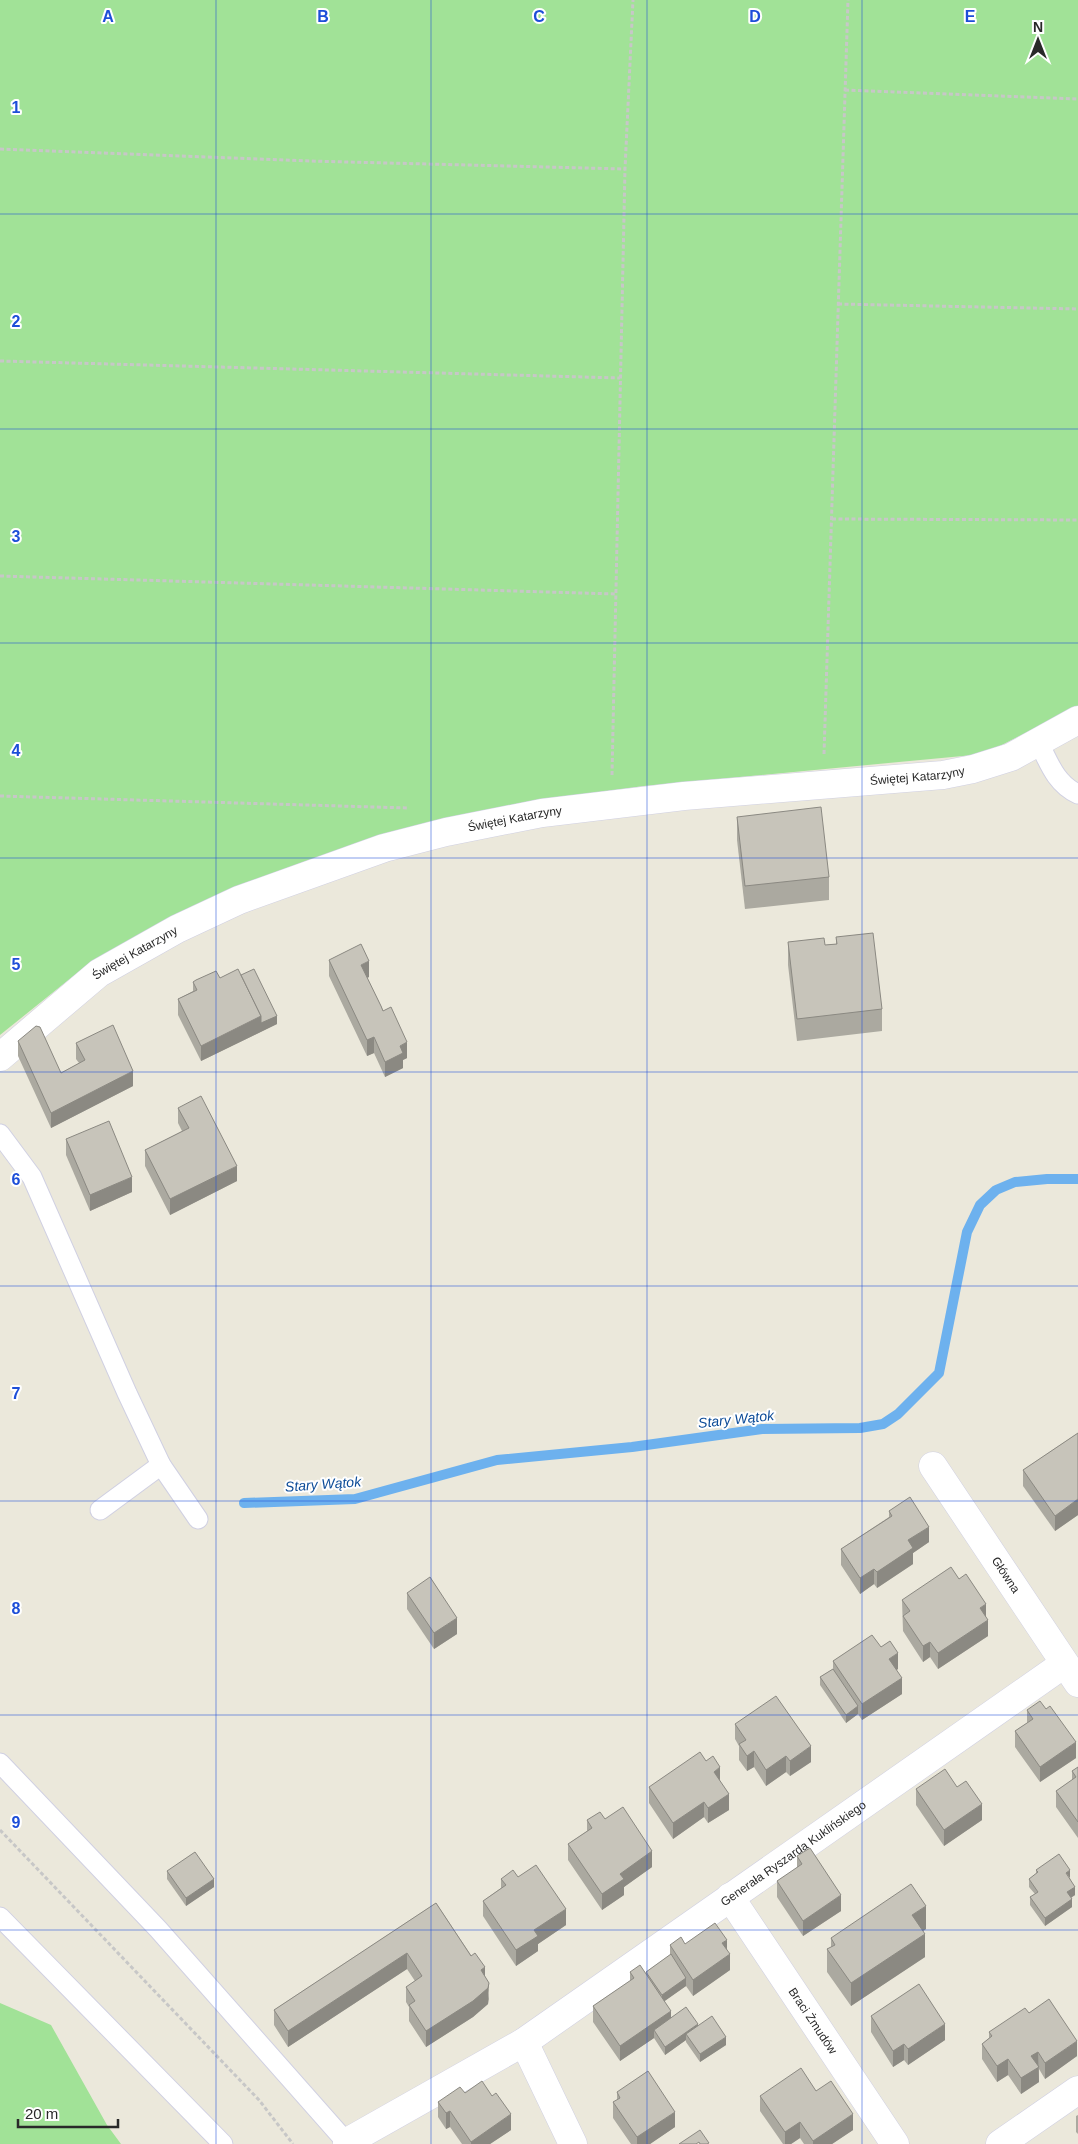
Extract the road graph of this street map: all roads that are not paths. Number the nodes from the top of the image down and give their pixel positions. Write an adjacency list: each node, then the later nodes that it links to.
1 (1078, 720): 2 (street, Świętej Katarzyny)
2 (1039, 742): 3 (lane); 4 (street, Świętej Katarzyny)
3 (1078, 794)
4 (0, 1057)
5 (0, 1134): 6 (lane)
6 (161, 1465): 8 (lane); 9 (lane)
7 (933, 1466): 10 (street, Główna)
8 (100, 1510)
9 (198, 1519)
10 (1071, 1674): 12 (street, Generała Ryszarda Kuklińskiego)
11 (0, 1763): 16 (lane)
12 (730, 1897): 14 (street, Generała Ryszarda Kuklińskiego); 19 (street, Braci Żmudów)
13 (0, 1917): 17 (lane)
14 (524, 2042): 16 (street, Generała Ryszarda Kuklińskiego); 18 (street)
15 (1078, 2090): 20 (street)
16 (347, 2143)
17 (223, 2144)
18 (573, 2144)
19 (895, 2144)
20 (1000, 2144)

